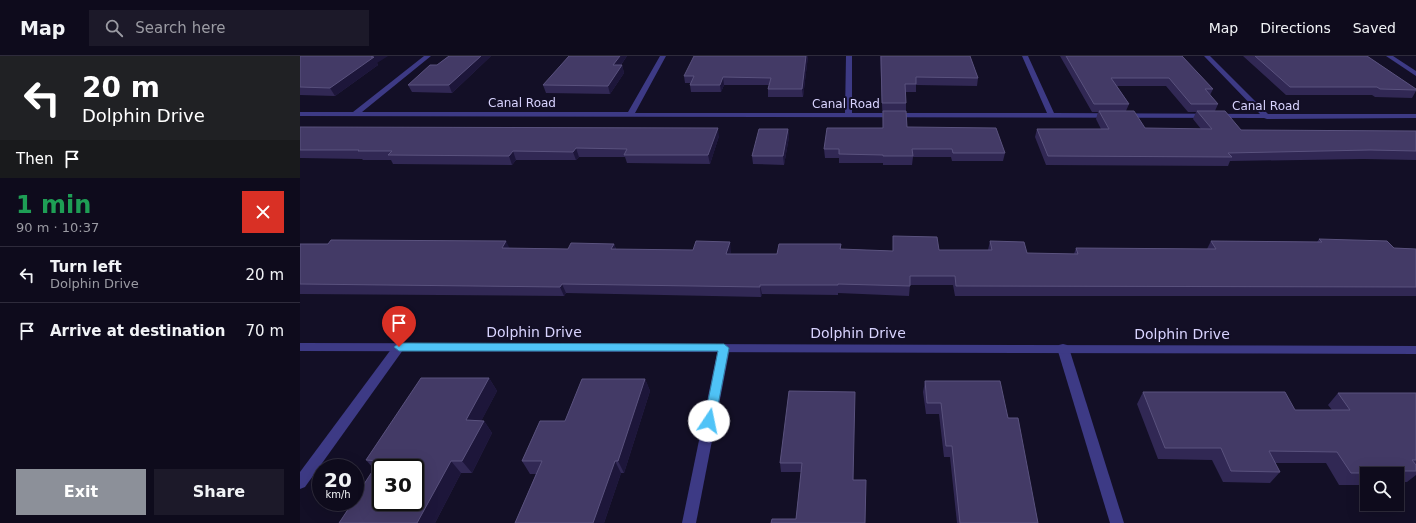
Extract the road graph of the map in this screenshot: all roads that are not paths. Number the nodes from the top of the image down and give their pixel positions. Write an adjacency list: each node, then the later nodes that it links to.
1 (428, 56): 9 (street)
2 (663, 56): 10 (street)
3 (849, 56): 11 (street)
4 (1025, 56): 12 (street)
5 (1207, 56): 14 (street)
6 (1389, 56): 7 (street)
7 (1416, 74)
8 (300, 114): 9 (street, Canal Road)
9 (356, 114): 10 (street, Canal Road)
10 (630, 115): 11 (street, Canal Road)
11 (848, 115): 12 (street, Canal Road)
12 (1052, 116): 14 (street, Canal Road)
13 (1416, 116): 14 (street, Canal Road)
14 (1267, 117)
15 (300, 347): 16 (street, Dolphin Drive)
16 (399, 347): 17 (street, Dolphin Drive); 20 (street)
17 (724, 348): 18 (street, Dolphin Drive); 21 (street)
18 (1062, 348): 19 (street, Dolphin Drive); 22 (street)
19 (1416, 350)
20 (300, 483)
21 (689, 523)
22 (1117, 523)

